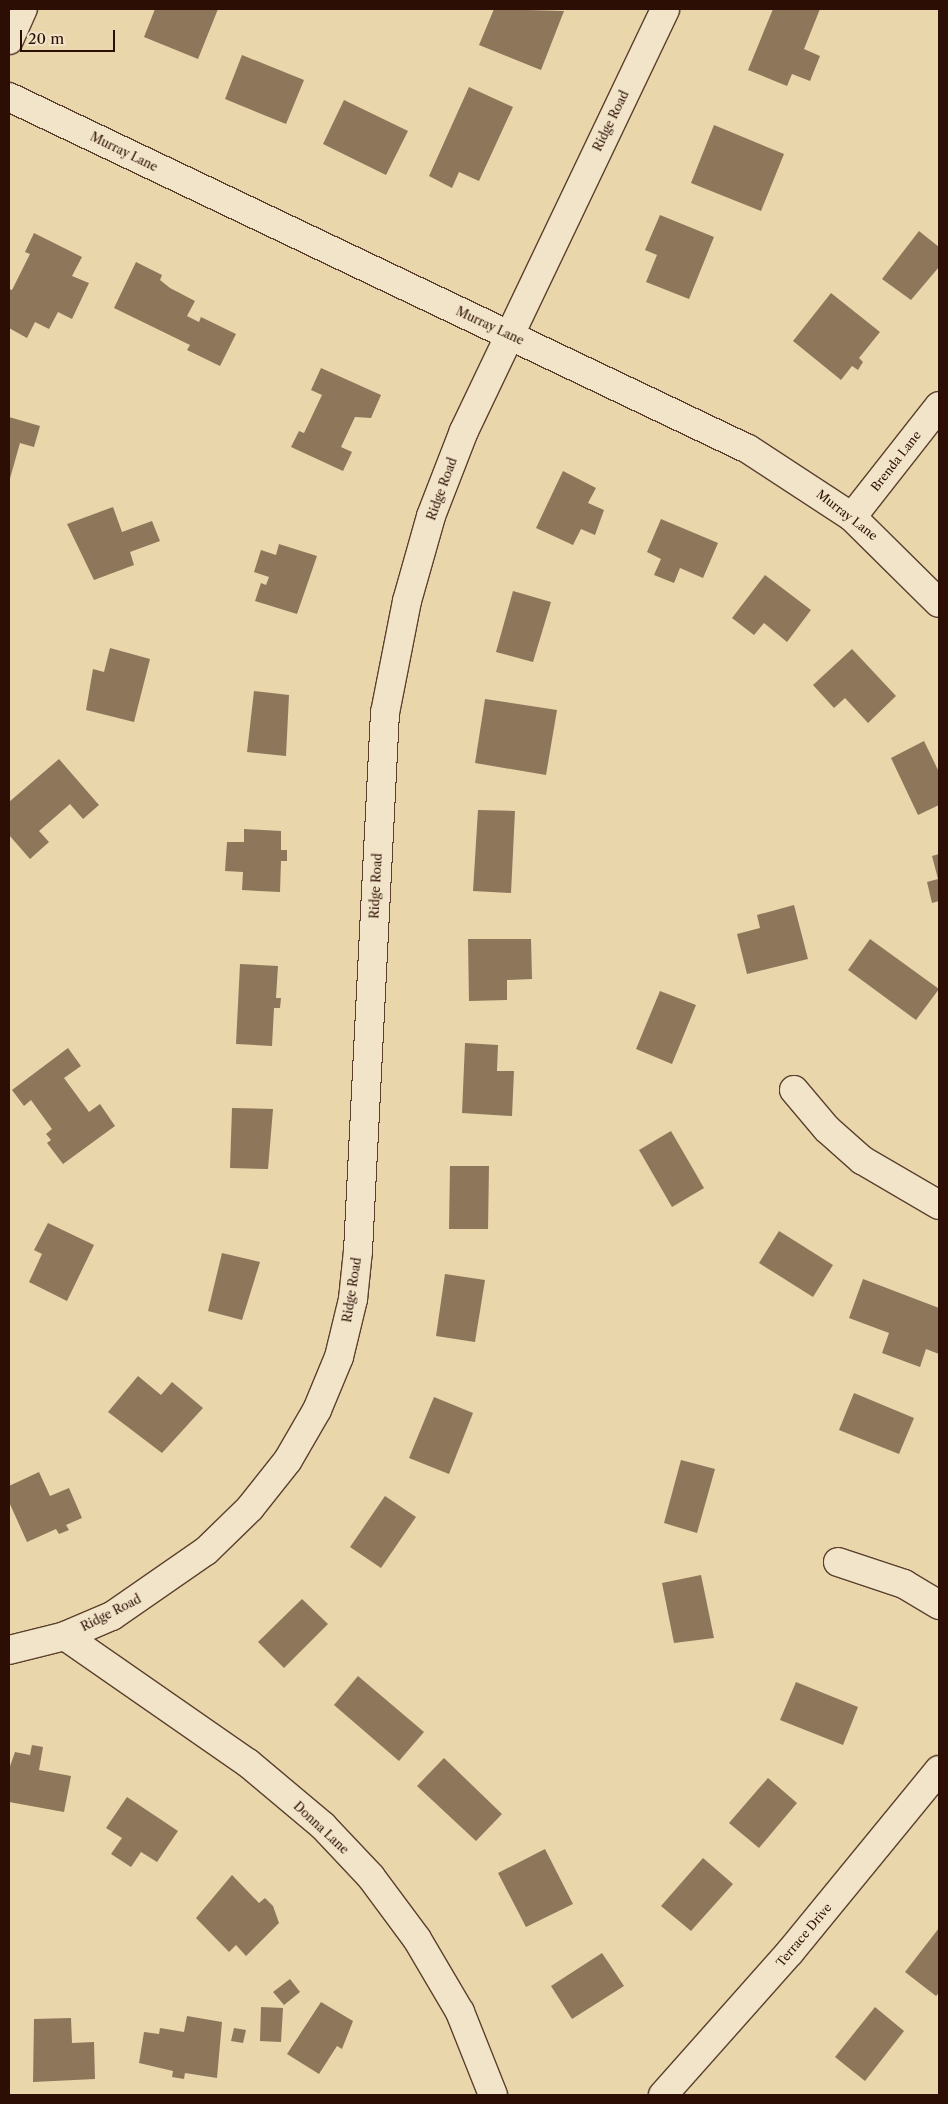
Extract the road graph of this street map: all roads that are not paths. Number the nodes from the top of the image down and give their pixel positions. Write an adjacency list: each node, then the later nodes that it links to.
1 (24, 9): 3 (street)
2 (665, 9): 5 (street, Ridge Road)
3 (9, 40)
4 (9, 97): 5 (street, Murray Lane)
5 (508, 335): 7 (street, Murray Lane); 13 (street, Ridge Road)
6 (939, 406): 7 (street, Brenda Lane)
7 (852, 517): 8 (street, Murray Lane)
8 (939, 603)
9 (794, 1090): 10 (street)
10 (939, 1205)
11 (838, 1562): 12 (street)
12 (939, 1605)
13 (65, 1636): 14 (street, Ridge Road); 16 (street, Donna Lane)
14 (9, 1650)
15 (939, 1770): 17 (street, Terrace Drive)
16 (493, 2095)
17 (663, 2095)

